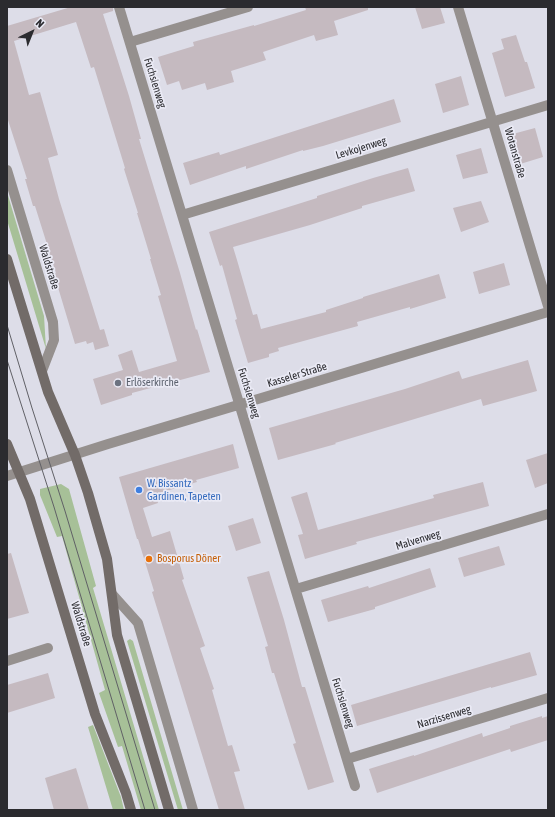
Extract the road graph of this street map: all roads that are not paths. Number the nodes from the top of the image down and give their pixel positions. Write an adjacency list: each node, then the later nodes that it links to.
1 (119, 7): 4 (street, Fuchsienweg)
2 (248, 7): 4 (street)
3 (458, 7): 6 (street, Wotanstraße)
4 (130, 42): 8 (street, Fuchsienweg)
5 (548, 105): 6 (street, Levkojenweg)
6 (493, 121): 8 (street, Levkojenweg); 10 (street, Wotanstraße)
7 (7, 170): 12 (street, Waldstraße)
8 (182, 215): 13 (street, Fuchsienweg)
9 (7, 259): 12 (main road)
10 (548, 306)
11 (548, 312): 13 (street, Kasseler Straße)
12 (42, 371): 15 (main road)
13 (240, 405): 15 (street, Kasseler Straße); 19 (street, Fuchsienweg)
14 (7, 444): 16 (main road, Waldstraße)
15 (75, 454): 16 (street, Kasseler Straße); 20 (main road)
16 (18, 472): 17 (street, Kasseler Straße); 26 (main road, Waldstraße)
17 (7, 476)
18 (548, 514): 19 (street, Malvenweg)
19 (296, 589): 24 (street, Fuchsienweg)
20 (112, 594): 27 (main road); 28 (street)
21 (48, 648): 22 (street)
22 (7, 661)
23 (548, 698): 24 (street, Narzissenweg)
24 (347, 759): 25 (street, Fuchsienweg)
25 (355, 786)
26 (131, 810)
27 (169, 810)
28 (194, 810)

